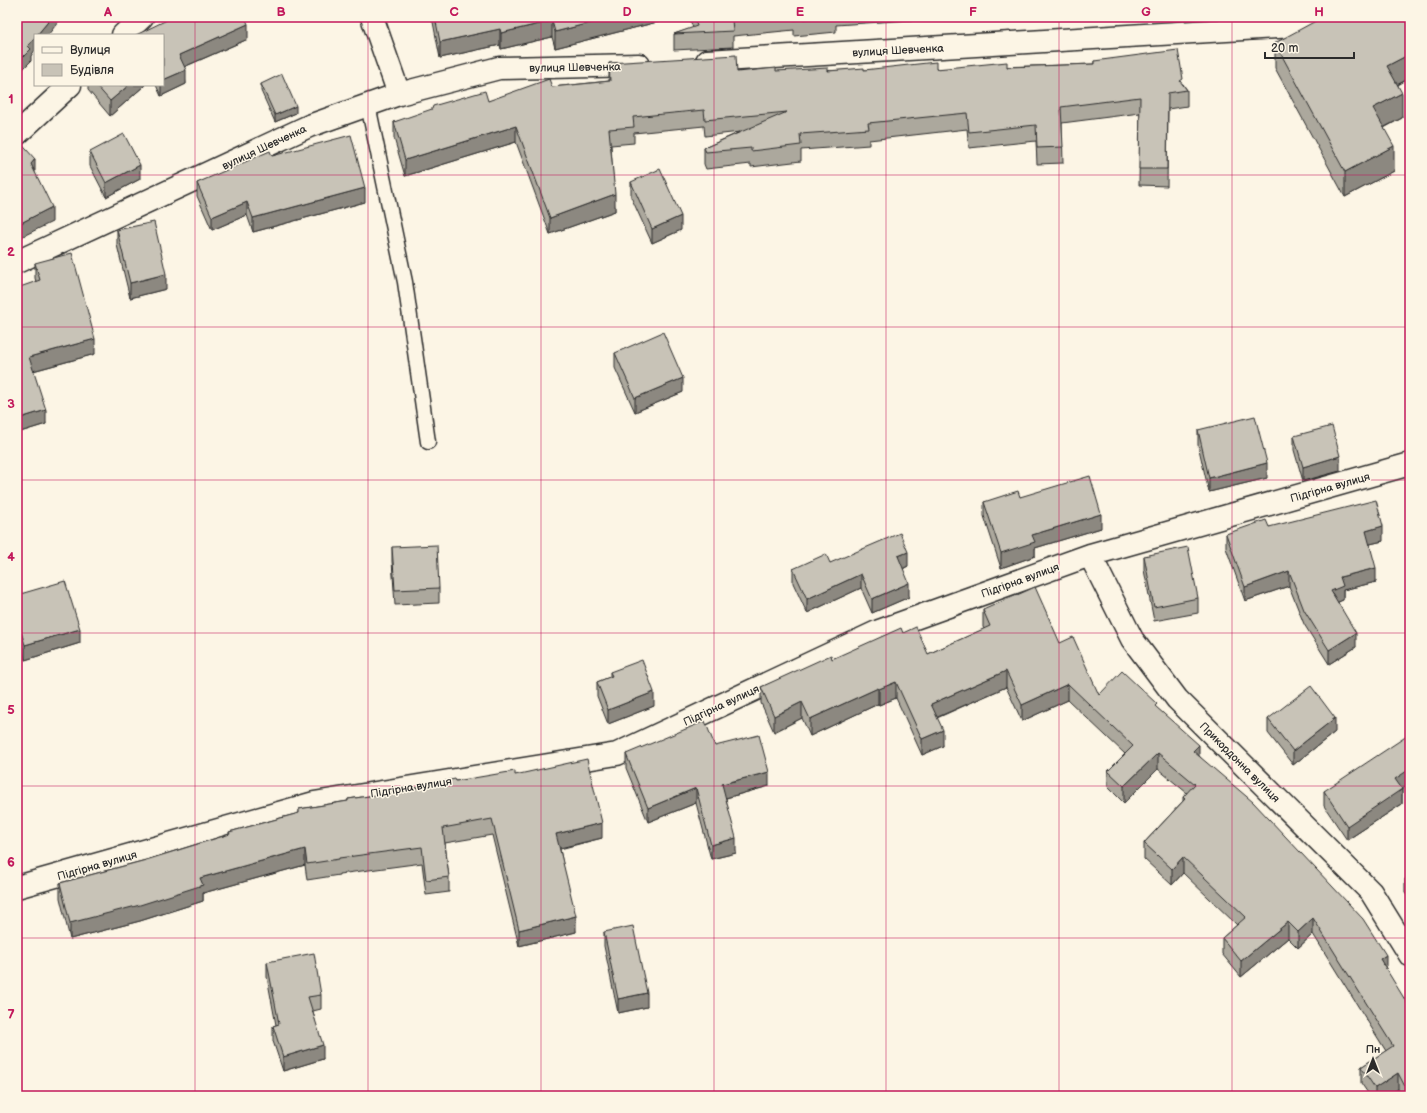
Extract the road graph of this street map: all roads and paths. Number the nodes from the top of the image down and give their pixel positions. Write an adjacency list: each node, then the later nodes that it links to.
1 (142, 17): 4 (street)
2 (372, 17): 8 (street)
3 (1312, 17): 5 (street, вулиця Шевченка)
4 (124, 34)
5 (691, 62)
6 (659, 64): 8 (street, вулиця Шевченка)
7 (69, 86): 10 (street)
8 (399, 94): 9 (street, вулиця Шевченка)
9 (368, 105): 11 (street, вулиця Шевченка); 12 (lane)
10 (17, 134)
11 (17, 262)
12 (428, 442)
13 (1410, 464): 14 (street, Підгірна вулиця)
14 (1090, 555): 15 (street, Підгірна вулиця); 16 (street, Прикордонна вулиця)
15 (17, 887)
16 (1410, 955)

